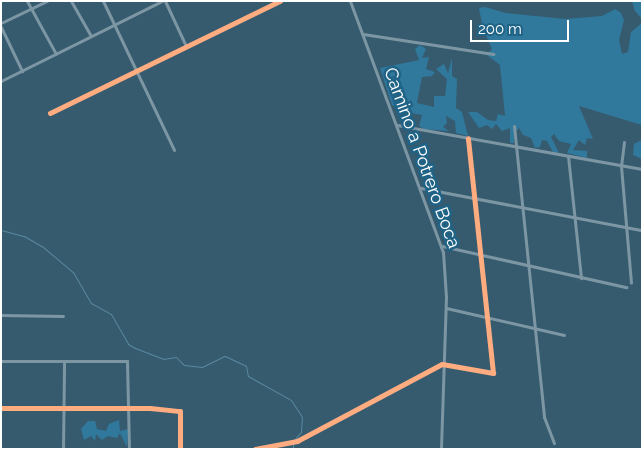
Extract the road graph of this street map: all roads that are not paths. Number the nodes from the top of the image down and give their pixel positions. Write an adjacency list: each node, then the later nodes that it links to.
1 (27, 1): 8 (street)
2 (47, 1): 8 (street)
3 (71, 1): 13 (street)
4 (103, 1): 10 (street)
5 (163, 1): 10 (street); 14 (street)
6 (280, 1): 14 (street)
7 (350, 1): 12 (street, Camino a Potrero Boca)
8 (34, 8): 9 (street); 15 (street)
9 (1, 23)
10 (113, 26): 13 (street); 18 (street)
11 (1, 27): 17 (street)
12 (362, 34): 16 (street); 21 (street, Camino a Potrero Boca)
13 (91, 36): 15 (street)
14 (186, 46): 18 (street)
15 (56, 54): 17 (street)
16 (493, 54)
17 (22, 71): 19 (street)
18 (134, 72): 20 (street); 26 (street)
19 (1, 80)
20 (50, 113)
21 (397, 125): 23 (street); 30 (street, Camino a Potrero Boca)
22 (514, 126): 25 (street)
23 (468, 138): 25 (street); 31 (street)
24 (624, 142): 28 (street)
25 (516, 146): 27 (street); 32 (street)
26 (174, 150)
27 (568, 156): 28 (street); 33 (street)
28 (621, 166): 29 (street); 34 (street)
29 (642, 169)
30 (421, 188): 31 (street); 36 (street, Camino a Potrero Boca)
31 (476, 199): 32 (street); 37 (street)
32 (522, 208): 33 (street); 38 (street)
33 (574, 218): 34 (street); 39 (street)
34 (627, 227): 35 (street); 40 (street)
35 (642, 230)
36 (442, 246): 37 (street); 42 (street, Camino a Potrero Boca)
37 (482, 255): 38 (street); 45 (street)
38 (528, 264): 39 (street); 46 (street)
39 (581, 278): 41 (street)
40 (631, 283)
41 (626, 287)
42 (446, 308): 45 (street); 50 (street, Camino a Potrero Boca)
43 (1, 315): 44 (street)
44 (63, 316)
45 (489, 316): 46 (street); 50 (street)
46 (535, 328): 47 (street); 54 (street)
47 (564, 335)
48 (1, 361): 49 (street)
49 (64, 361): 52 (street); 53 (street)
50 (443, 364): 58 (street); 59 (street, Camino a Potrero Boca)
51 (1, 408): 52 (street)
52 (63, 408): 53 (street); 55 (street)
53 (128, 408): 56 (street); 57 (street)
54 (554, 443)
55 (63, 449)
56 (129, 449)
57 (180, 449)
58 (255, 449)
59 (441, 449)

